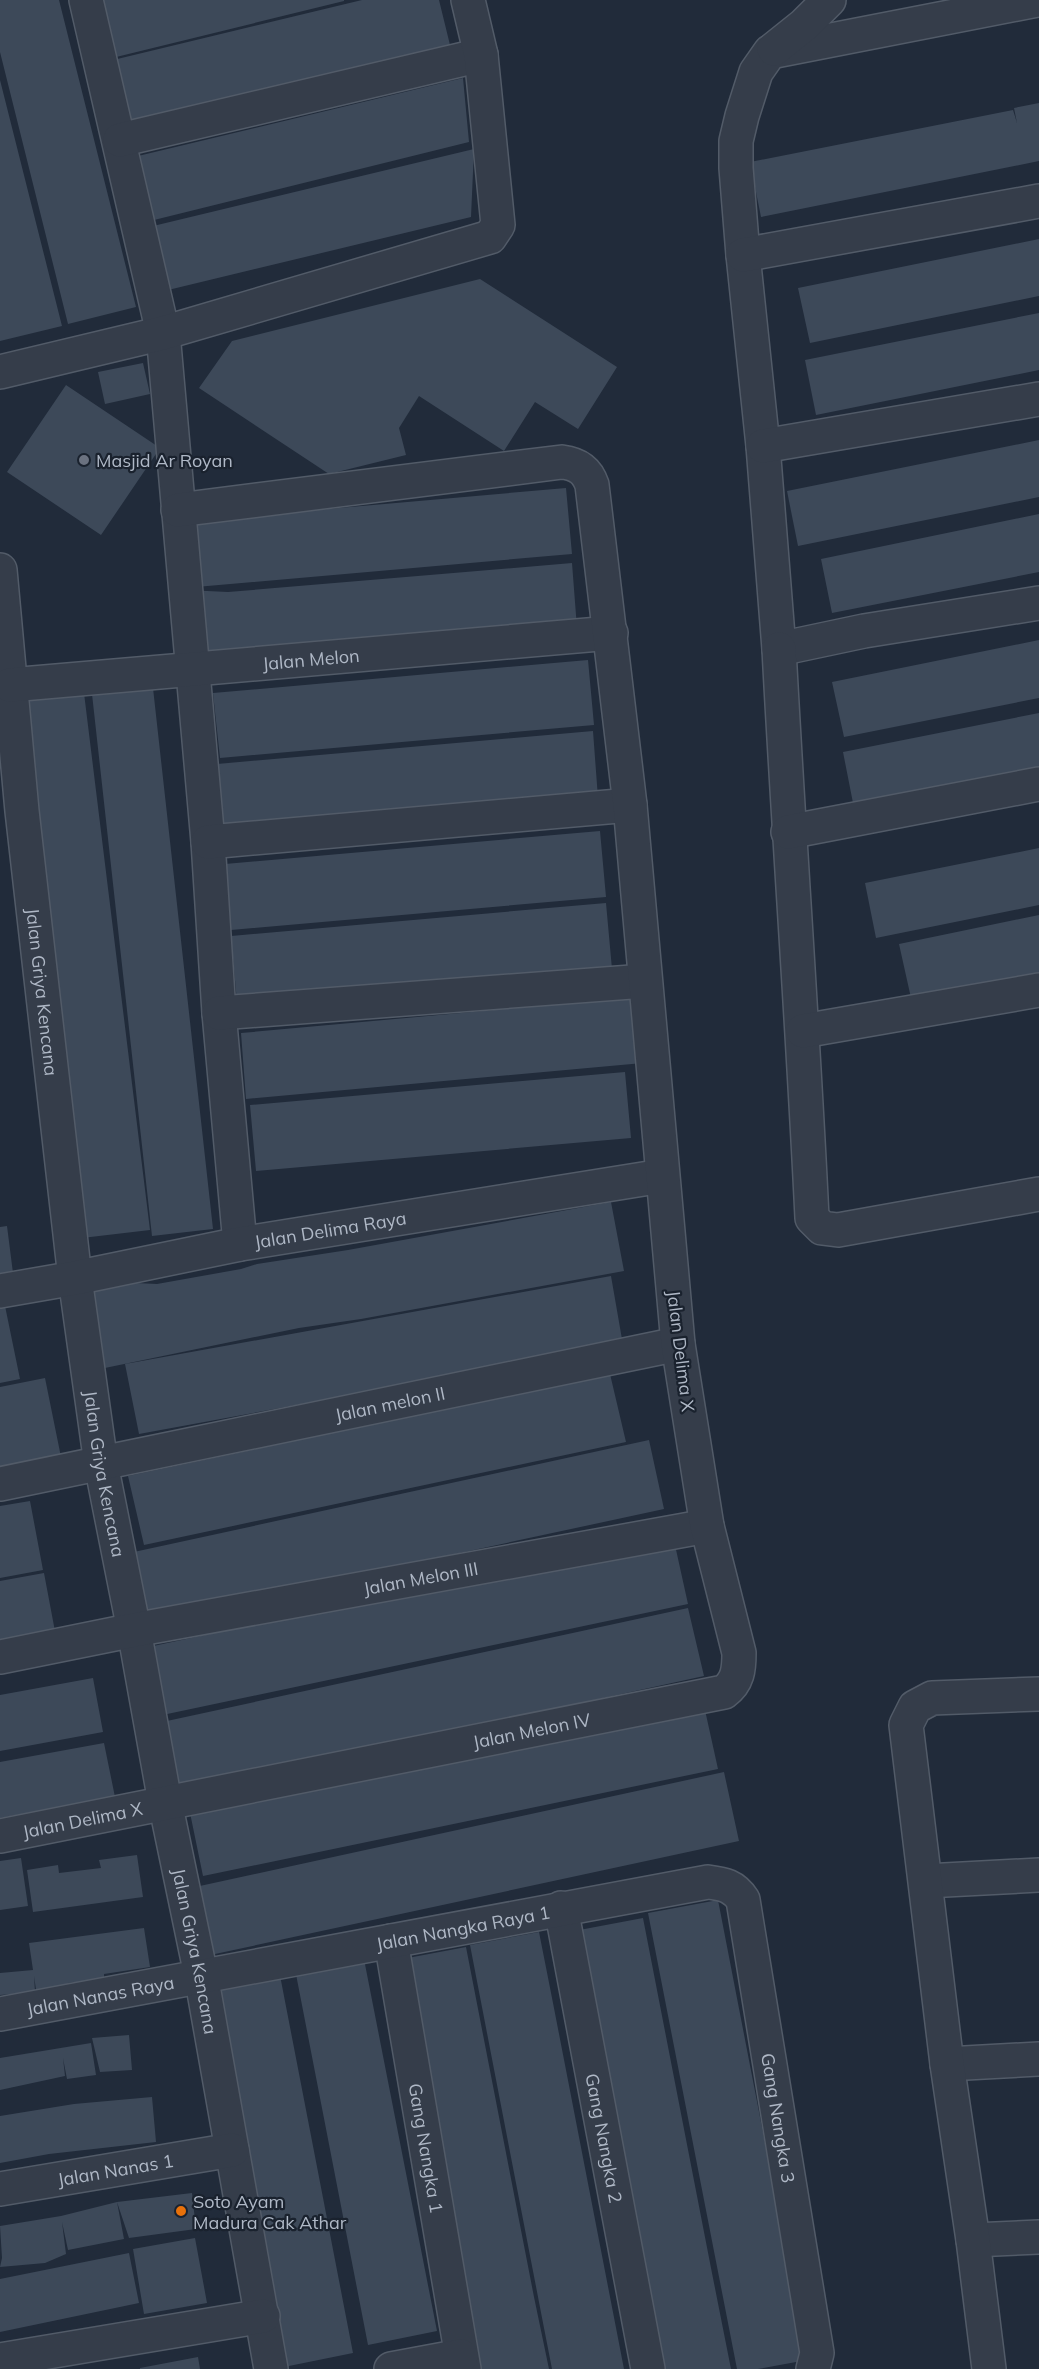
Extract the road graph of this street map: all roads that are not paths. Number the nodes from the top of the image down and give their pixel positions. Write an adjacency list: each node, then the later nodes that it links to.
1 (86, 0): 7 (street)
2 (468, 0): 6 (street)
3 (829, 0): 5 (street)
4 (1037, 0): 5 (street)
5 (770, 52): 9 (street)
6 (480, 55): 7 (street); 10 (street)
7 (120, 140): 10 (street)
8 (1039, 201): 9 (street)
9 (742, 255): 13 (street)
10 (163, 333): 11 (street); 14 (street)
11 (0, 372)
12 (1039, 399): 13 (street)
13 (763, 446): 19 (street)
14 (178, 510): 17 (street, Jalan Delima X); 20 (street)
15 (0, 570): 18 (street, Jalan Griya Kencana)
16 (1039, 603): 19 (street)
17 (611, 633): 20 (street, Jalan Melon); 23 (street, Jalan Delima X)
18 (3, 644): 21 (street, Jalan Griya Kencana)
19 (779, 649): 25 (street)
20 (191, 669): 21 (street, Jalan Melon); 26 (street)
21 (10, 685): 24 (street, Jalan Griya Kencana)
22 (1039, 784): 25 (street)
23 (630, 805): 26 (street); 27 (street, Jalan Delima X)
24 (11, 812): 34 (street, Jalan Griya Kencana)
25 (788, 832): 30 (street)
26 (208, 842): 29 (street)
27 (645, 981): 29 (street); 31 (street, Jalan Delima X)
28 (1039, 990): 30 (street)
29 (219, 1013): 33 (street)
30 (803, 1031): 32 (street)
31 (662, 1176): 33 (street, Jalan Delima Raya); 36 (street, Jalan Delima X)
32 (1039, 1194)
33 (240, 1244): 34 (street, Jalan Delima Raya)
34 (75, 1278): 35 (street, Jalan Delima Raya); 37 (street, Jalan Griya Kencana)
35 (0, 1291)
36 (678, 1344): 37 (street, Jalan melon II); 39 (street, Jalan Delima X)
37 (100, 1464): 38 (street, Jalan melon II); 40 (street, Jalan Griya Kencana)
38 (0, 1484)
39 (707, 1526): 40 (street, Jalan Melon III); 43 (street, Jalan Melon IV)
40 (134, 1630): 41 (street, Jalan Melon III); 43 (street, Jalan Griya Kencana)
41 (0, 1657)
42 (1039, 1694): 46 (street)
43 (165, 1802): 44 (street, Jalan Delima X); 50 (street, Jalan Griya Kencana)
44 (0, 1836)
45 (1039, 1875): 46 (street)
46 (926, 1881): 53 (street)
47 (725, 1884): 48 (street, Jalan Nangka Raya 1); 61 (street, Gang Nangka 3)
48 (561, 1908): 49 (street, Jalan Nangka Raya 1); 64 (street, Gang Nangka 2)
49 (391, 1941): 50 (street, Jalan Nangka Raya 1); 60 (street, Gang Nangka 1)
50 (201, 1975): 51 (street, Jalan Nanas Raya); 54 (street, Jalan Griya Kencana)
51 (0, 2014)
52 (1039, 2059): 53 (street)
53 (947, 2064): 57 (street)
54 (232, 2150): 55 (street, Jalan Nanas 1); 58 (street, Jalan Griya Kencana)
55 (0, 2189)
56 (1039, 2237): 57 (street)
57 (974, 2240): 65 (street)
58 (263, 2316): 59 (street); 62 (street, Jalan Griya Kencana)
59 (0, 2360)
60 (462, 2363): 63 (street)
61 (815, 2365)
62 (271, 2369)
63 (391, 2369)
64 (648, 2369)
65 (989, 2369)

